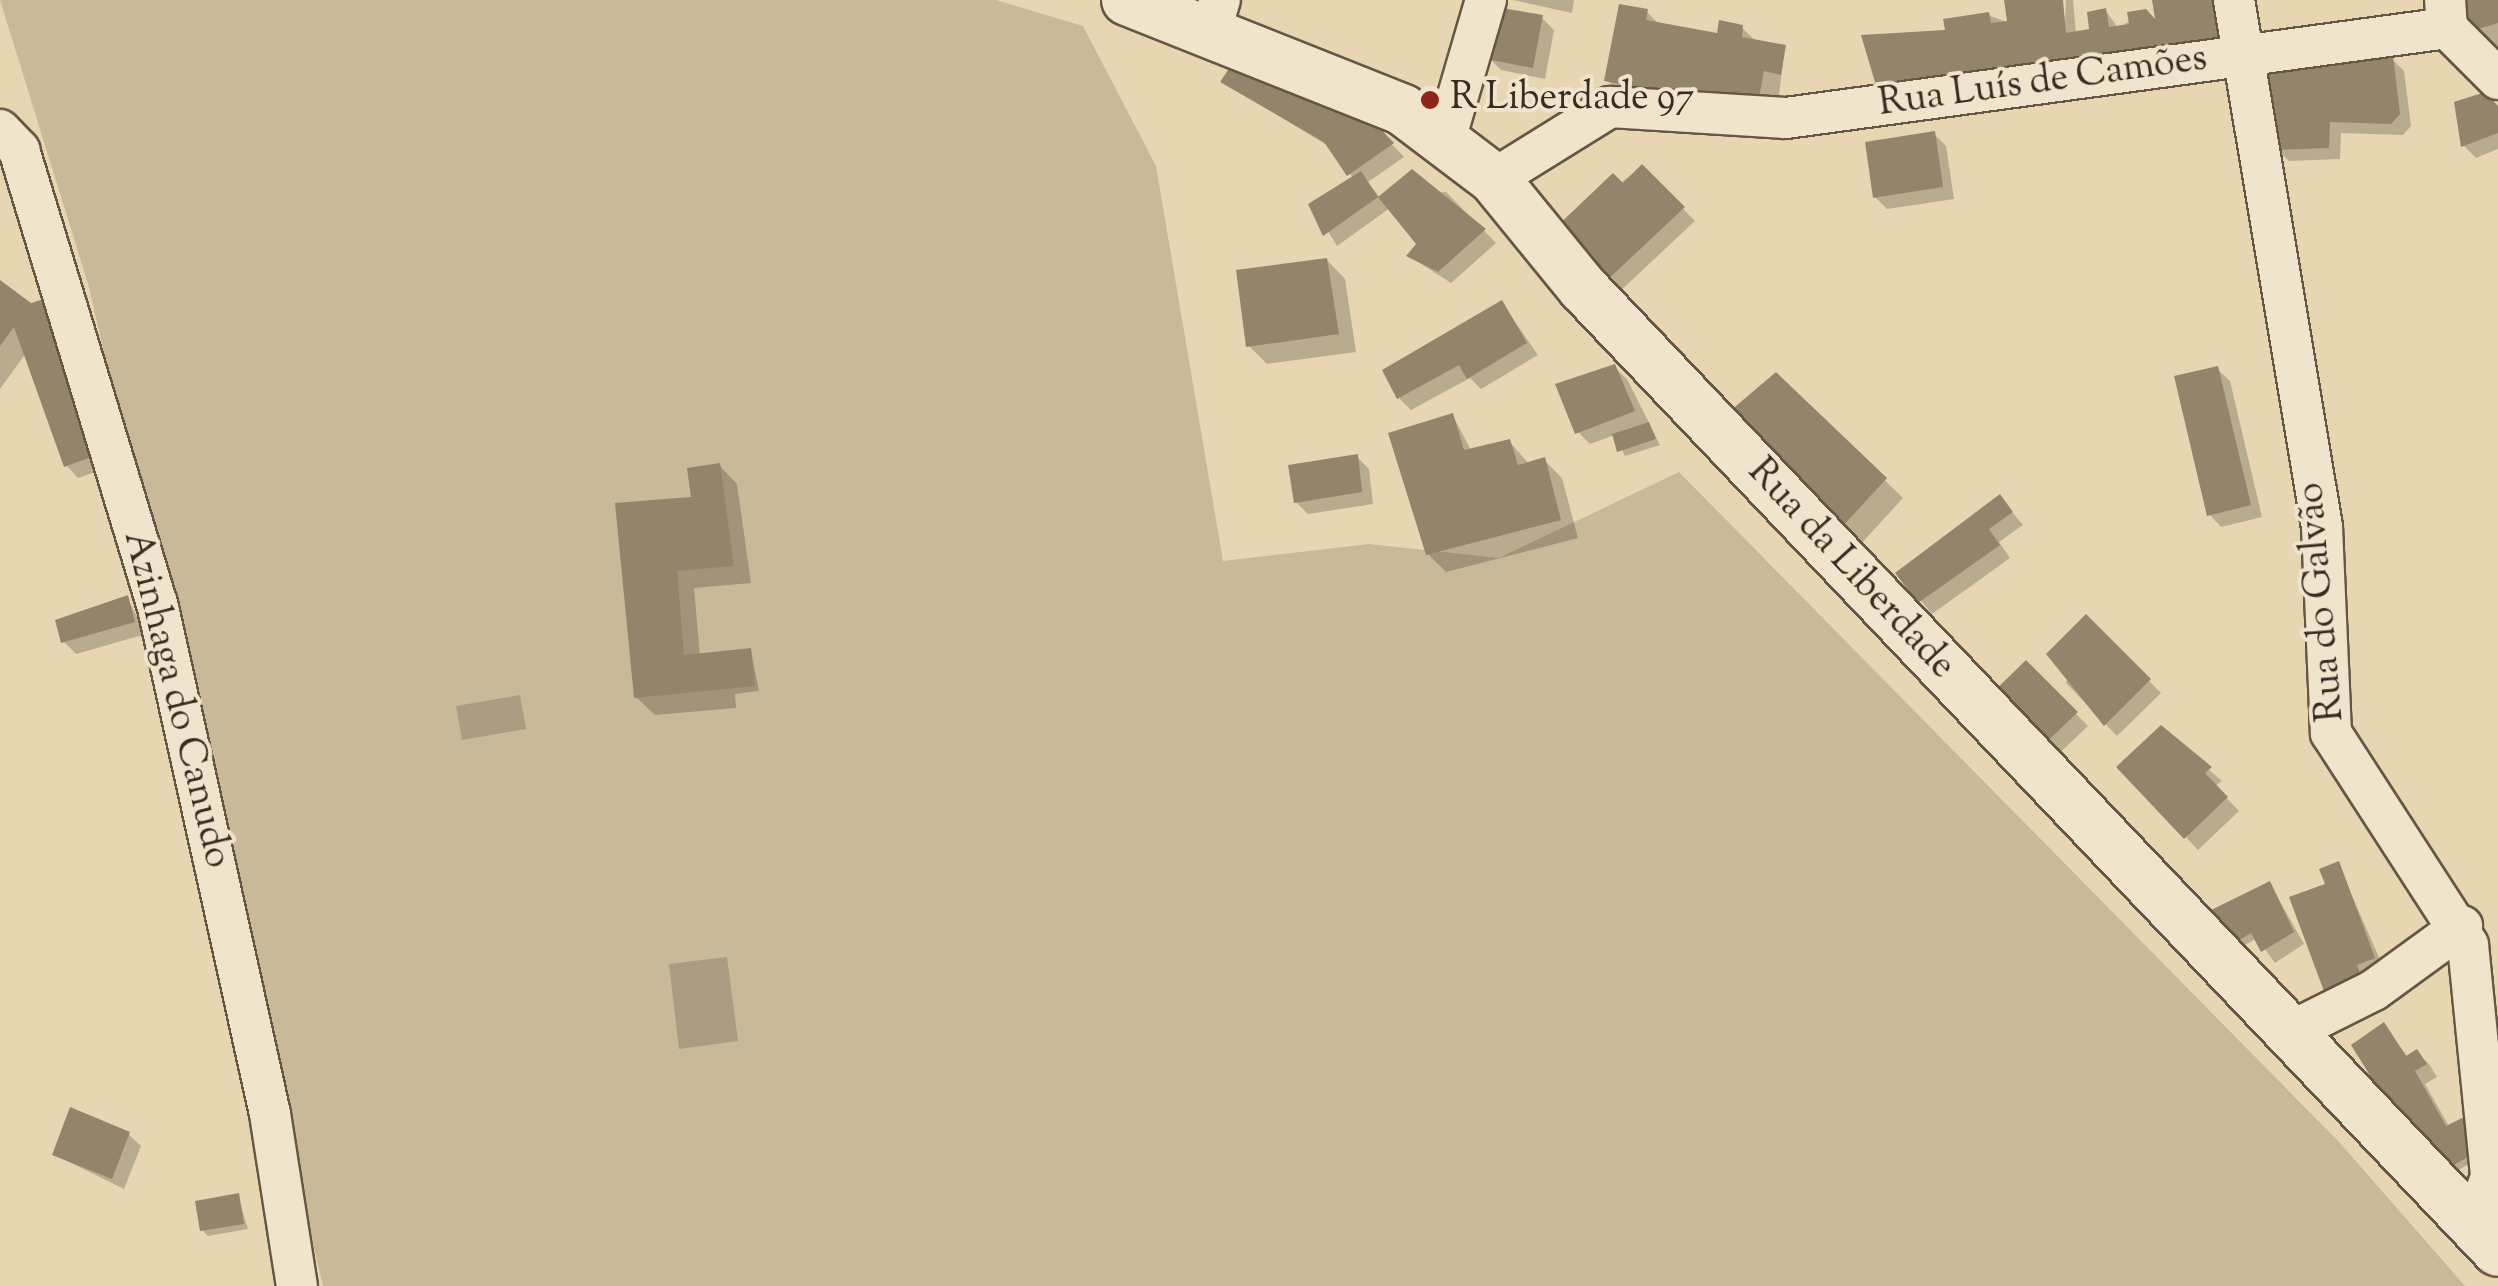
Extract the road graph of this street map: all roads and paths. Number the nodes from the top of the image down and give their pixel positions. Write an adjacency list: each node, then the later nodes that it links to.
1 (1127, 0): 5 (street, Rua da Liberdade)
2 (1486, 0): 9 (street)
3 (2234, 0): 6 (street, Rua do Galvão)
4 (2446, 14): 6 (street, Rua Luís de Camões); 7 (street)
5 (1216, 15): 9 (street, Rua da Liberdade)
6 (2237, 57): 10 (street, Rua Luís de Camões); 11 (street, Rua do Galvão)
7 (2498, 79)
8 (0, 130): 14 (street, Azinhaga do Canudo)
9 (1445, 140): 10 (street, Rua da Liberdade)
10 (1494, 179): 12 (street, Rua da Liberdade)
11 (2462, 926): 12 (street); 13 (street, Rua do Galvão)
12 (2288, 1033): 13 (street, Rua da Liberdade)
13 (2486, 1238)
14 (297, 1286)

